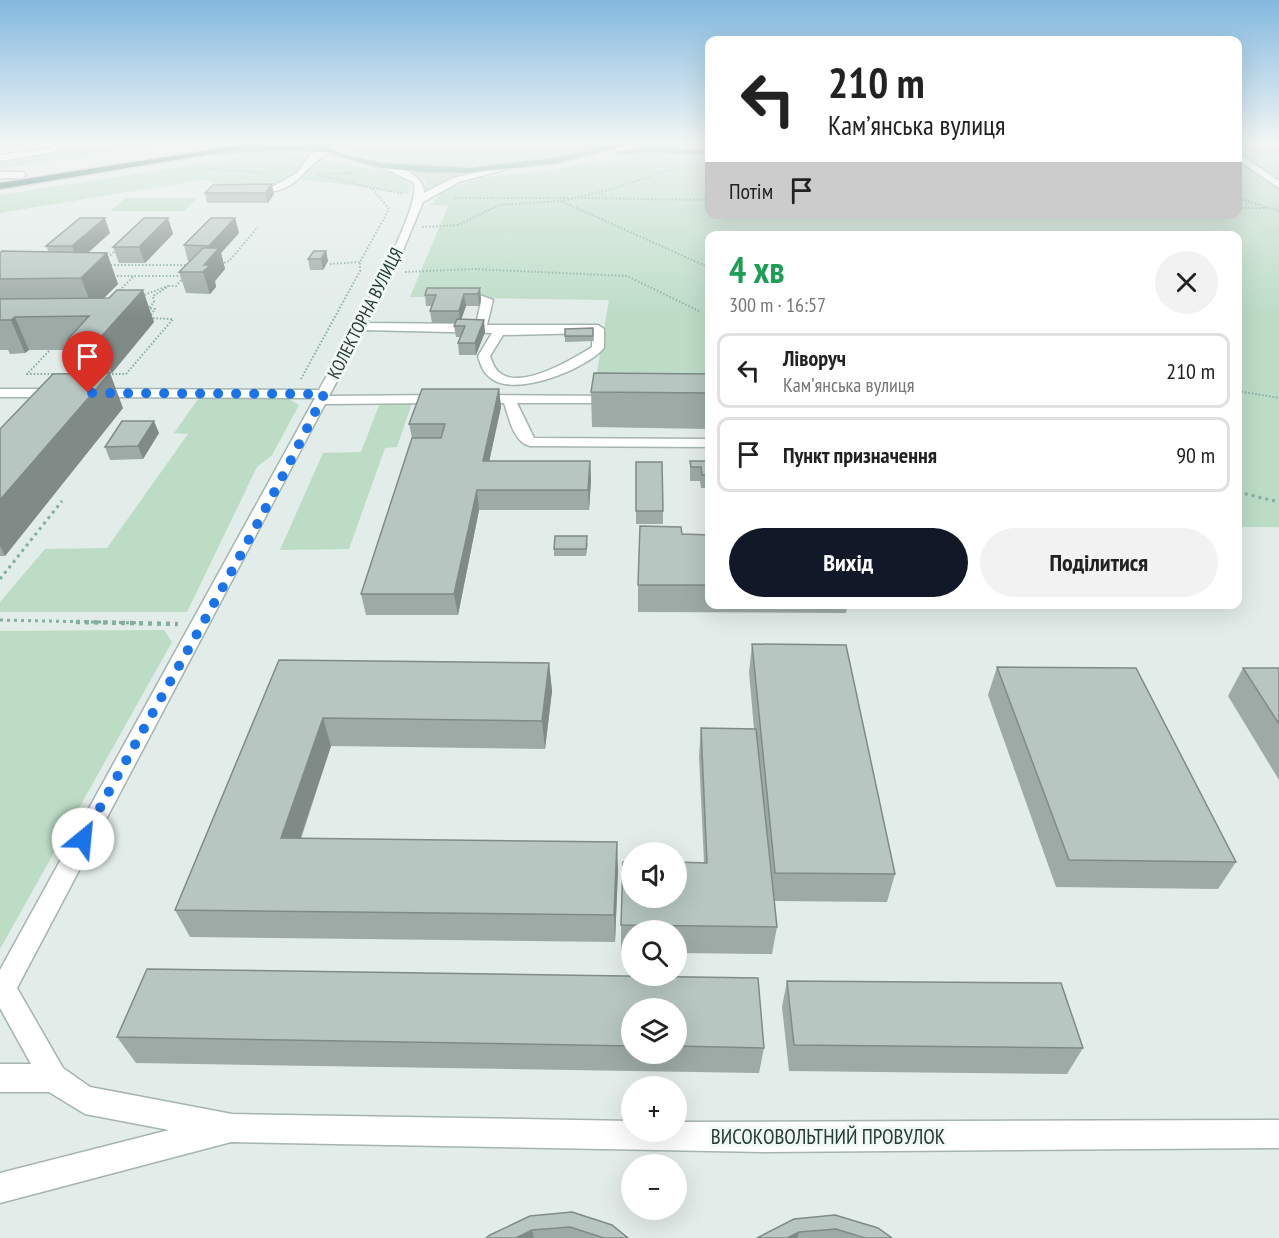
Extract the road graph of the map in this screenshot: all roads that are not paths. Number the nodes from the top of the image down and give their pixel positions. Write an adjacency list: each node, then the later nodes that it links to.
1 (415, 200): 3 (street, КОЛЕКТОРНА ВУЛИЦЯ)
2 (474, 296): 4 (street)
3 (359, 326): 4 (street); 7 (street, КОЛЕКТОРНА ВУЛИЦЯ)
4 (481, 328): 5 (street)
5 (499, 331): 5 (street)
6 (0, 393): 7 (street)
7 (322, 397): 8 (street); 11 (street, КОЛЕКТОРНА ВУЛИЦЯ)
8 (509, 399): 9 (street); 10 (street)
9 (627, 400)
10 (705, 443)
11 (2, 992): 13 (street, ВИСОКОВОЛЬТНИЙ ПРОВУЛОК)
12 (0, 1078): 13 (street)
13 (53, 1078): 14 (street, ВИСОКОВОЛЬТНИЙ ПРОВУЛОК)
14 (232, 1128): 15 (street, ВИСОКОВОЛЬТНИЙ ПРОВУЛОК); 16 (street, ВИСОКОВОЛЬТНИЙ ПРОВУЛОК)
15 (1279, 1134)
16 (0, 1188)

